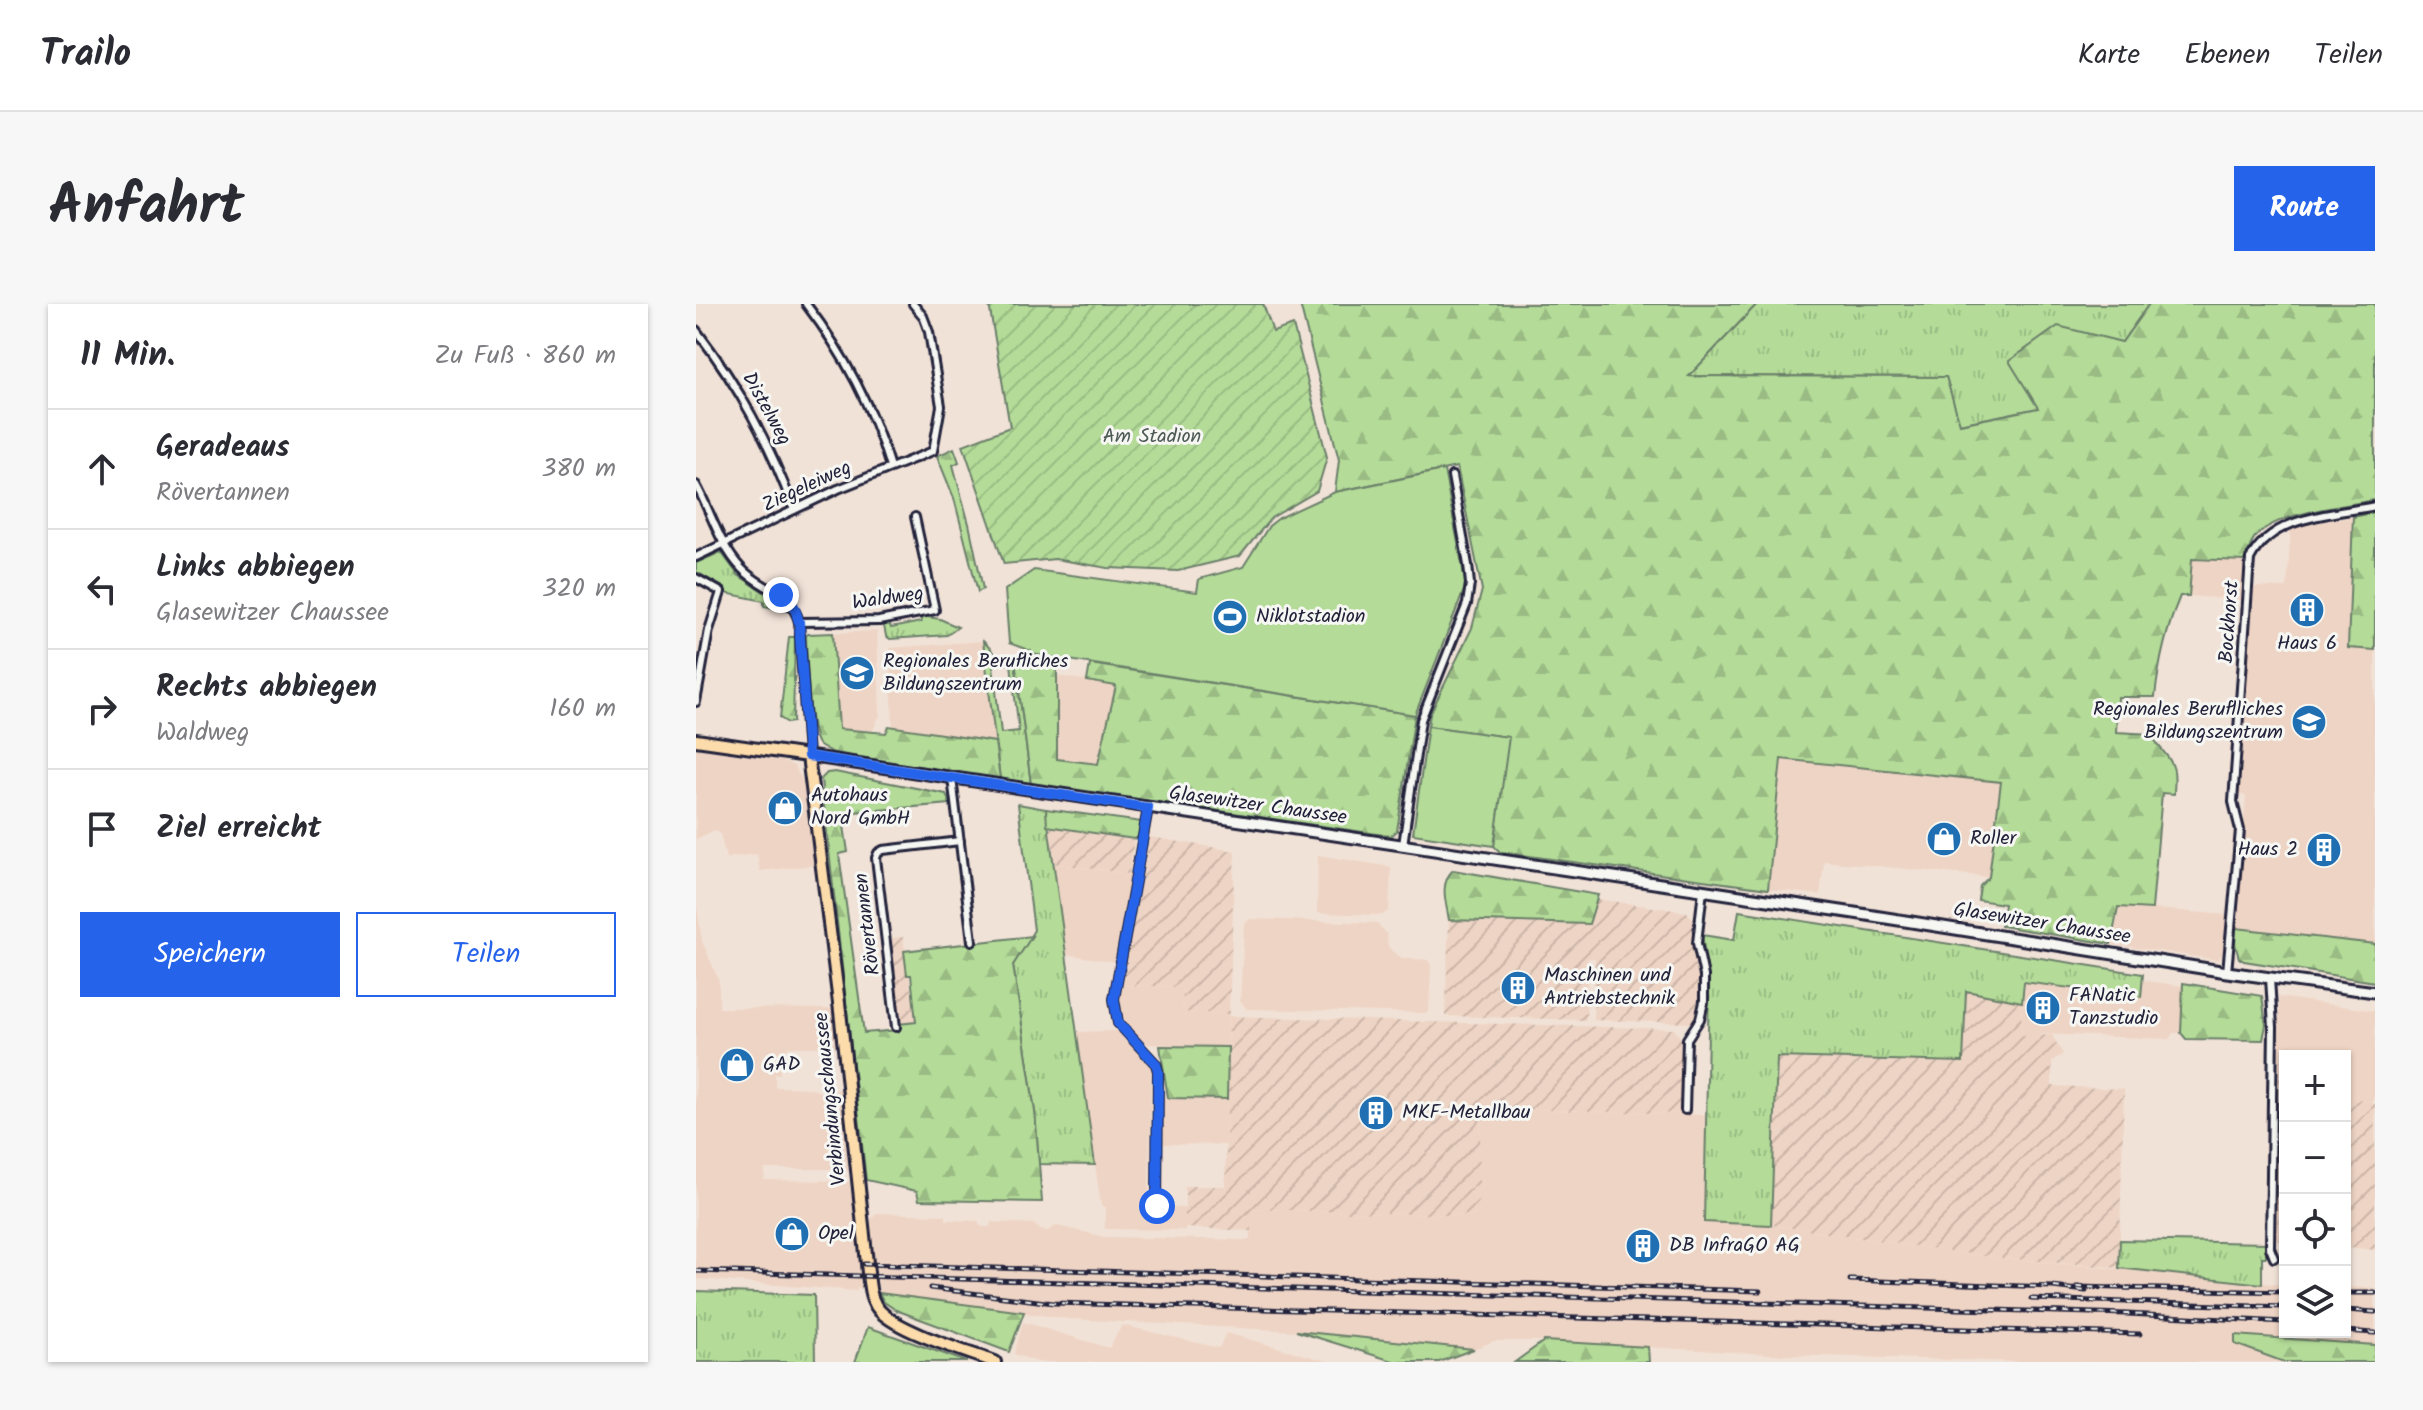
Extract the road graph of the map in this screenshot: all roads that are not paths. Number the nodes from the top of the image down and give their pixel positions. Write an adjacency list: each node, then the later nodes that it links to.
1 (806, 304): 4 (street)
2 (913, 304): 4 (street, Ziegeleiweg)
3 (696, 330): 8 (street, Distelweg)
4 (890, 467): 8 (street, Ziegeleiweg)
5 (1452, 476): 20 (street)
6 (696, 485): 10 (street)
7 (2375, 506): 23 (street, Bockhorst)
8 (794, 510): 10 (street, Ziegeleiweg)
9 (915, 517): 13 (street, Waldweg)
10 (725, 544): 11 (street, Ziegeleiweg); 13 (street)
11 (696, 557)
12 (696, 578): 14 (street)
13 (799, 622): 16 (street)
14 (696, 702)
15 (696, 740): 16 (main road)
16 (808, 756): 17 (main road, Glasewitzer Chaussee); 30 (main road, Verbindungschaussee)
17 (952, 778): 18 (main road, Glasewitzer Chaussee); 19 (street)
18 (1148, 808): 20 (main road, Glasewitzer Chaussee); 28 (street)
19 (960, 841): 22 (street); 26 (street, Rövertannen)
20 (1403, 845): 21 (main road, Glasewitzer Chaussee)
21 (1703, 890): 23 (main road, Glasewitzer Chaussee); 27 (street)
22 (972, 941)
23 (2227, 972): 24 (main road, Glasewitzer Chaussee)
24 (2270, 978): 25 (main road, Glasewitzer Chaussee); 29 (street)
25 (2375, 992)
26 (896, 1027)
27 (1685, 1110)
28 (1157, 1206)
29 (2274, 1258)
30 (995, 1362)

